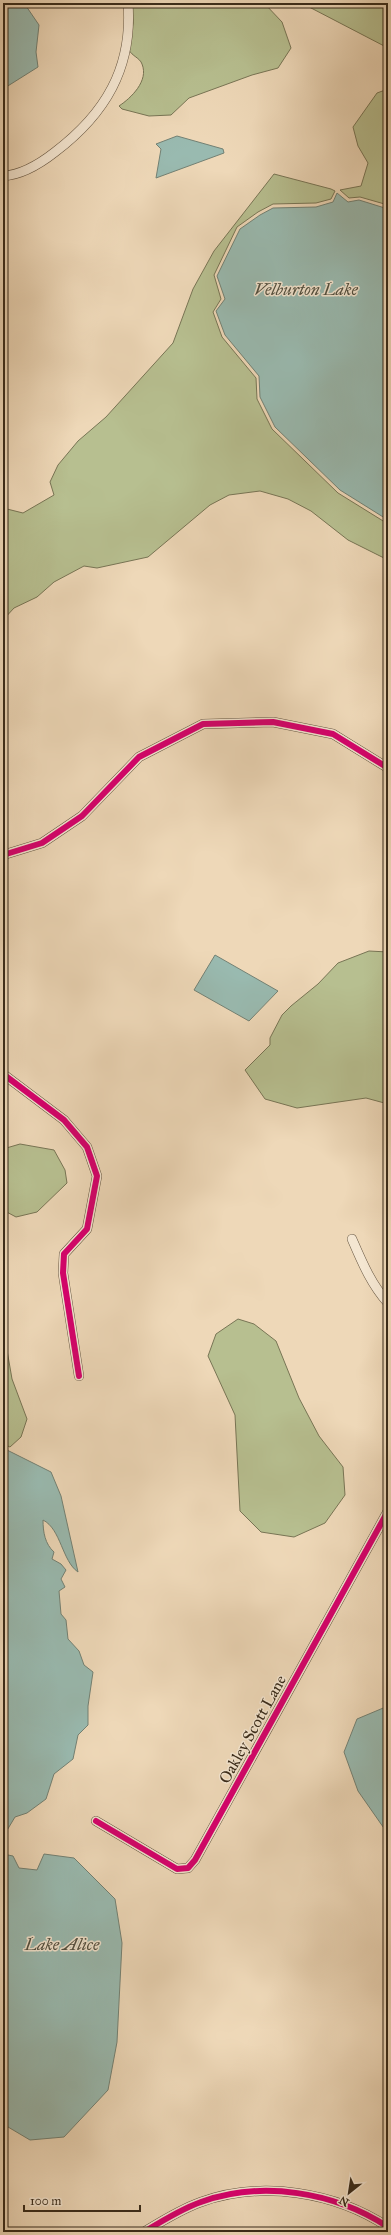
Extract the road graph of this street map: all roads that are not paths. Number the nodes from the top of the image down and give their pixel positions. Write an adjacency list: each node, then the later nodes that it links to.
1 (128, 3): 2 (street)
2 (3, 176)
3 (388, 768): 4 (street)
4 (3, 855)
5 (3, 1074): 8 (street)
6 (352, 1239): 7 (street)
7 (388, 1303)
8 (79, 1376)
9 (388, 1511): 10 (street, Oakley Scott Lane)
10 (96, 1821)
11 (388, 2227): 12 (street)
12 (144, 2232)

